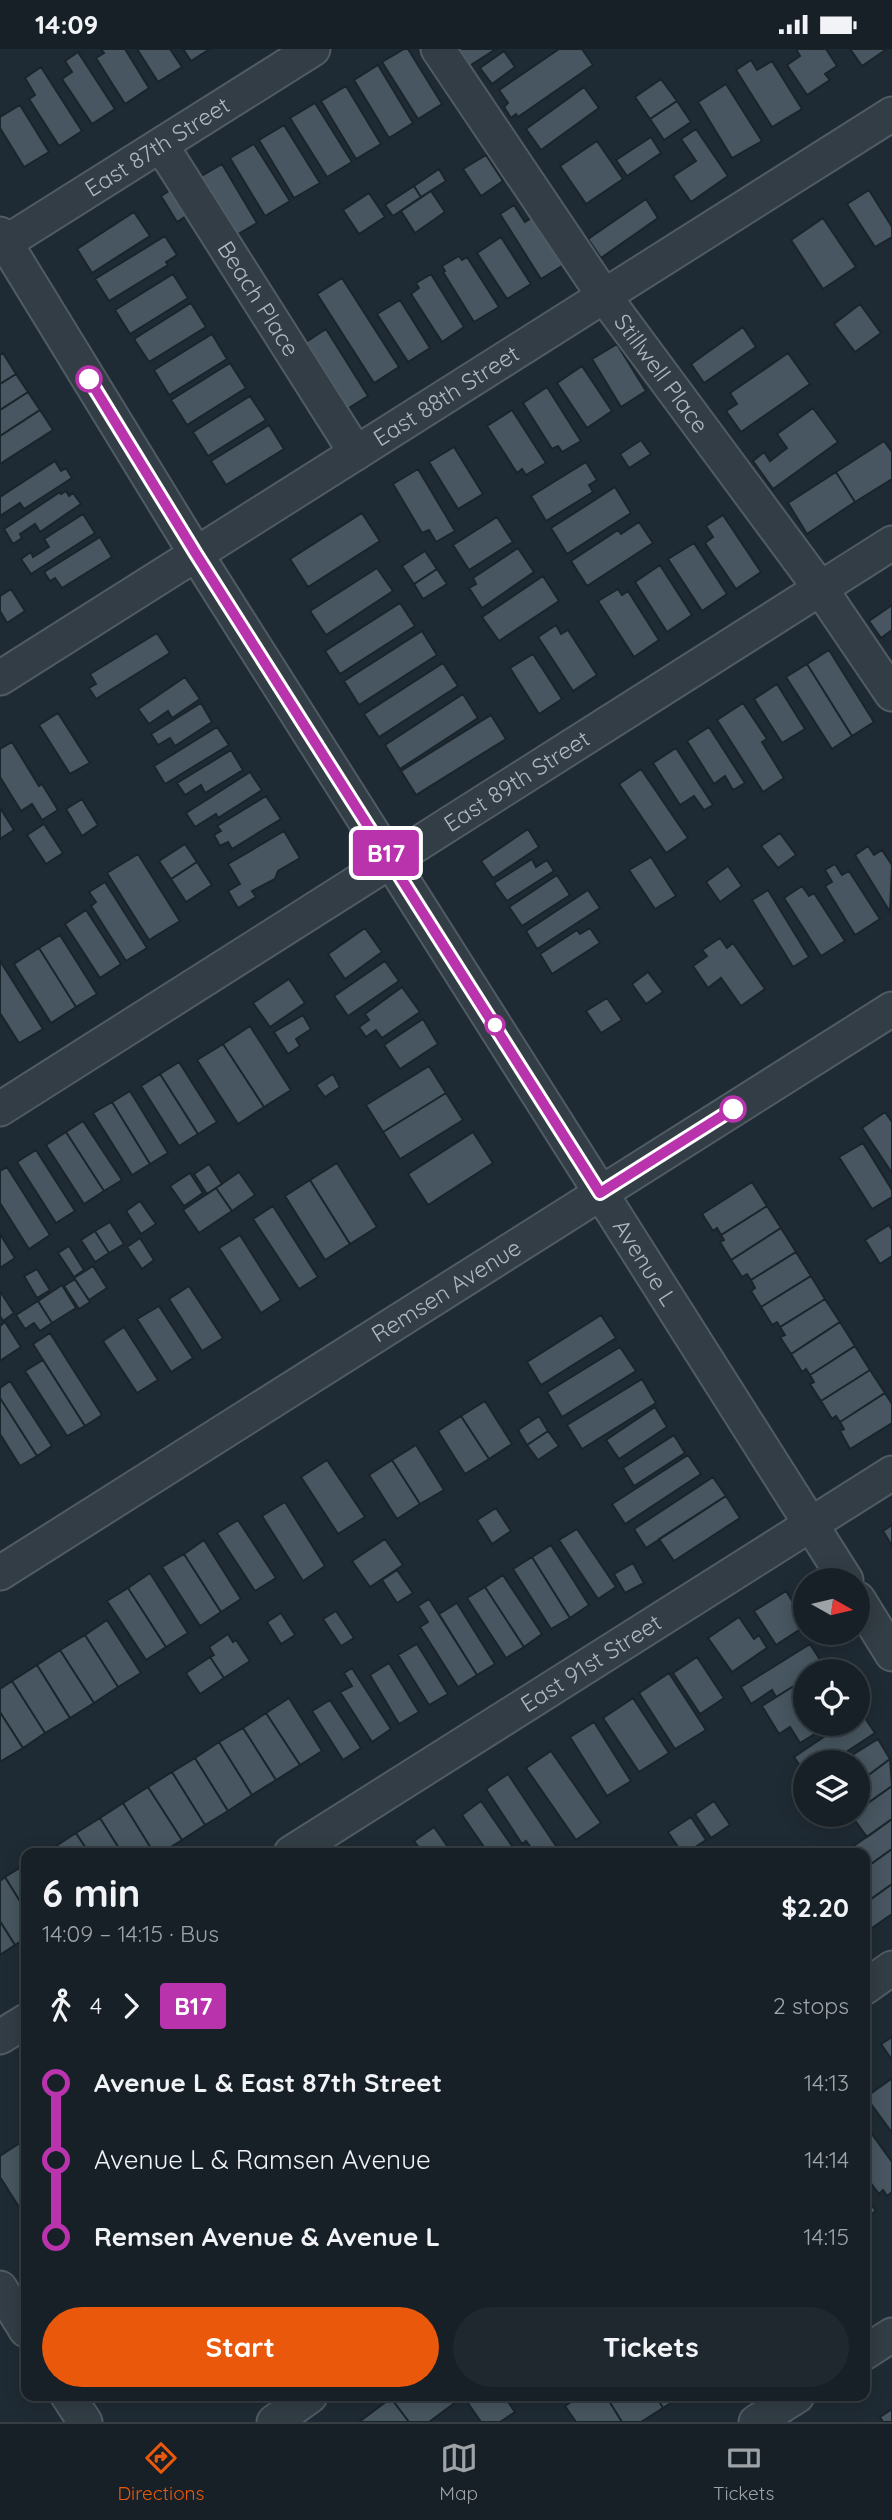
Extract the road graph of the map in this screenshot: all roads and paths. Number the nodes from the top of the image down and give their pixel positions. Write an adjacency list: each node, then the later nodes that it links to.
1 (313, 49): 4 (street, East 87th Street)
2 (438, 49): 6 (street, Stillwell Place)
3 (892, 114): 6 (street, East 88th Street)
4 (161, 145): 5 (street, East 87th Street); 7 (street, Beach Place)
5 (2, 241): 9 (street, Avenue L)
6 (604, 296): 7 (street, East 88th Street); 10 (street, Stillwell Place)
7 (356, 453): 9 (street, East 88th Street)
8 (892, 543): 10 (street, East 89th Street)
9 (196, 554): 11 (street, East 88th Street); 13 (street, Avenue L)
10 (820, 588): 12 (street, Stillwell Place); 13 (street, East 89th Street)
11 (0, 678)
12 (892, 694)
13 (391, 862): 15 (street, East 89th Street); 16 (street, Avenue L)
14 (892, 1009): 16 (street, Remsen Avenue)
15 (0, 1109)
16 (600, 1193): 18 (street, Avenue L); 20 (street, Remsen Avenue)
17 (892, 1473): 18 (street, East 91st Street)
18 (810, 1525): 19 (street, Avenue L); 23 (street, East 91st Street)
19 (838, 1568)
20 (0, 1573)
21 (870, 1618): 22 (street)
22 (892, 1654)
23 (299, 1848)
24 (892, 1968): 25 (street)
25 (870, 1984)
26 (21, 2024): 27 (street)
27 (0, 2037)
28 (0, 2288): 29 (street)
29 (21, 2322)
30 (892, 2335): 31 (street)
31 (870, 2349)
32 (71, 2401): 35 (street)
33 (303, 2401): 36 (street)
34 (789, 2401): 37 (street)
35 (85, 2422)
36 (274, 2422)
37 (756, 2422)

